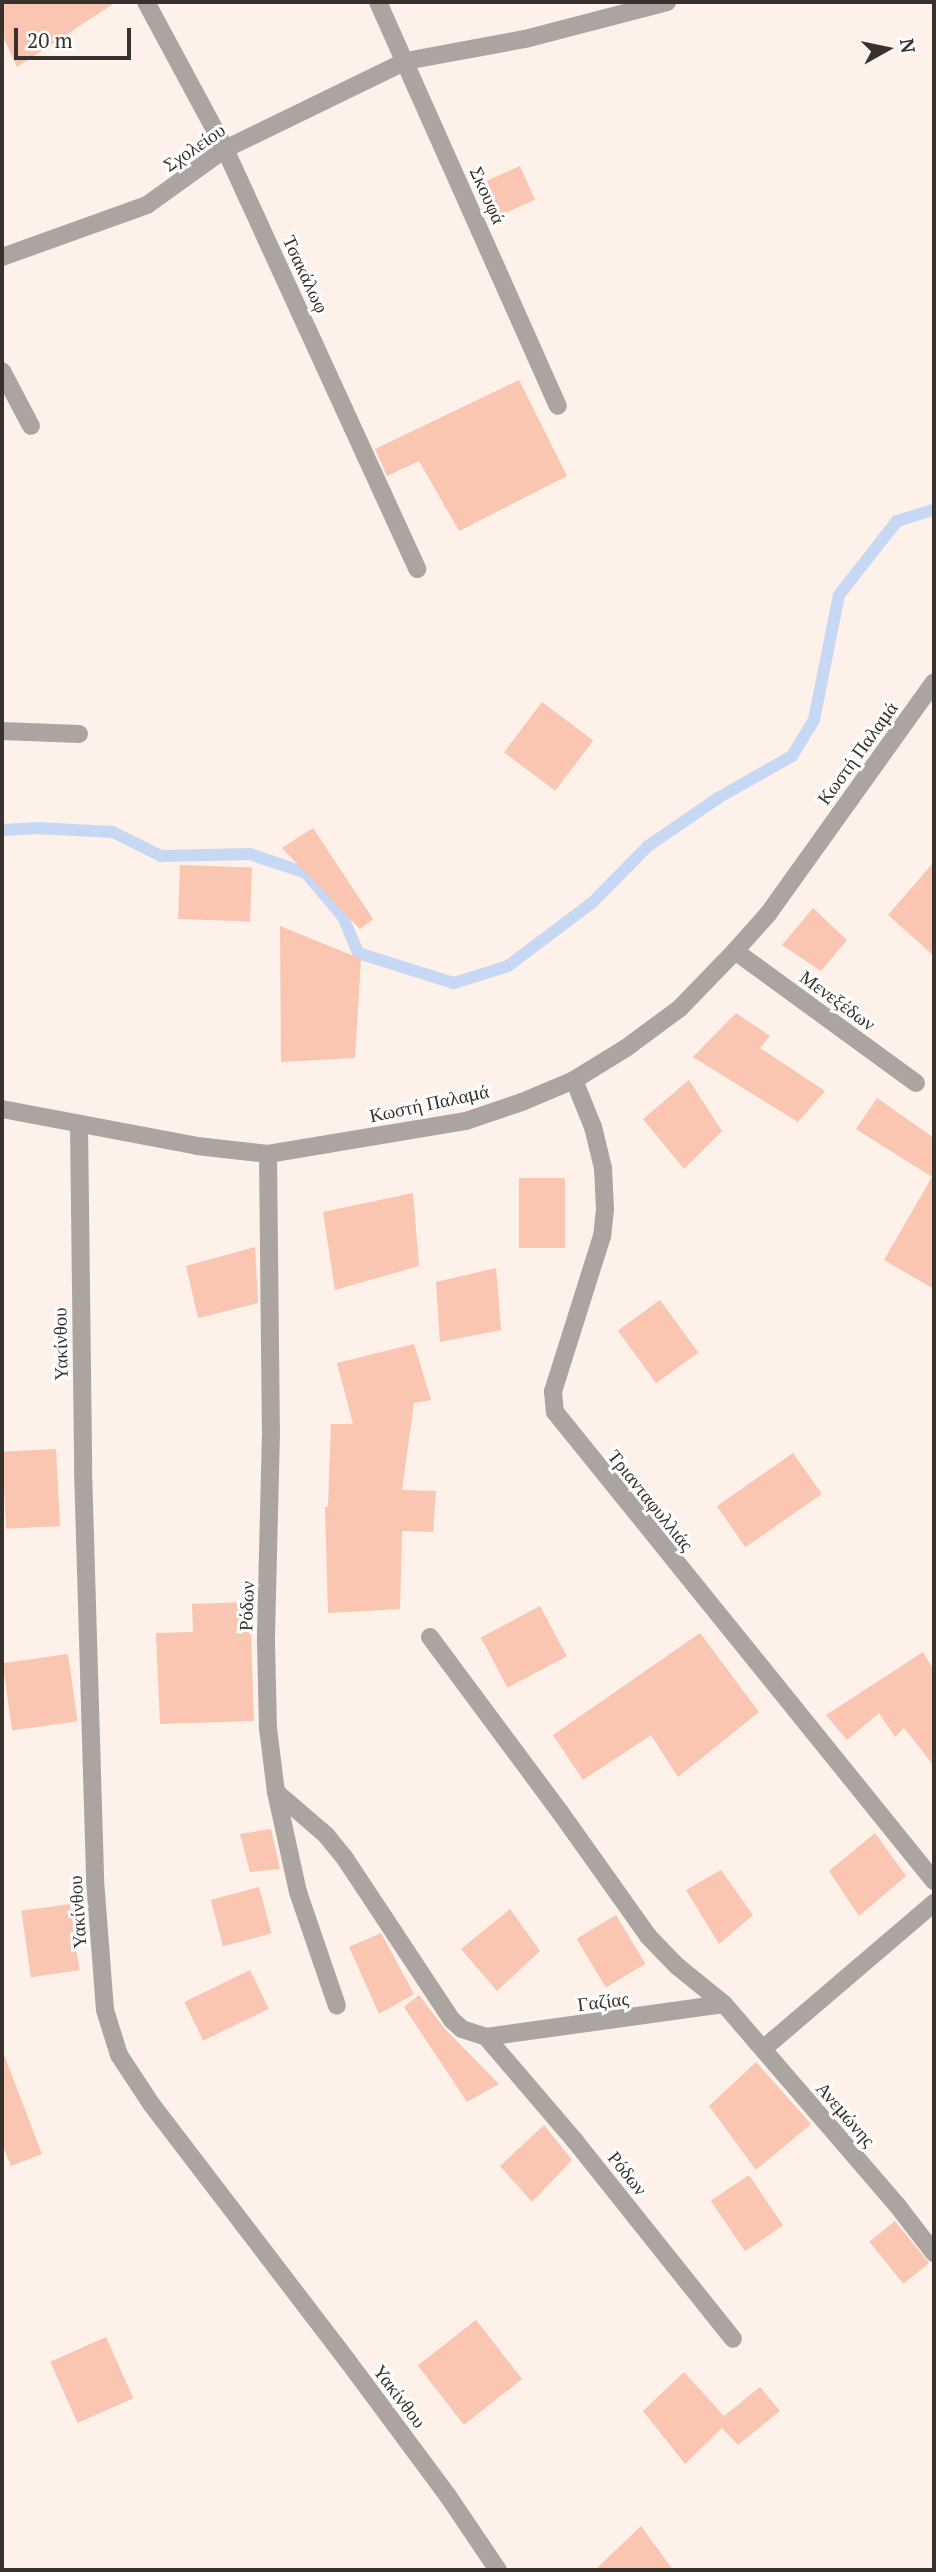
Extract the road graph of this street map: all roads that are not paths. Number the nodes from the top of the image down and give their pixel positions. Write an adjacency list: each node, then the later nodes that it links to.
1 (146, 2): 5 (street, Τσακάλωφ)
2 (378, 2): 4 (street, Σκουφά)
3 (667, 2): 4 (street, Σχολείου)
4 (406, 61): 5 (street, Σχολείου); 8 (street, Σκουφά)
5 (225, 149): 6 (street, Σχολείου); 10 (street, Τσακάλωφ)
6 (2, 257)
7 (2, 371): 9 (street)
8 (558, 406)
9 (31, 426)
10 (417, 569)
11 (931, 695): 14 (street, Κωστή Παλαμά)
12 (2, 732): 13 (street)
13 (79, 734)
14 (735, 951): 15 (street, Κωστή Παλαμά); 16 (street, Μενεξέδων)
15 (574, 1080): 19 (street, Κωστή Παλαμά); 22 (street, Τριανταφυλλιάς)
16 (916, 1083)
17 (2, 1110): 18 (street, Κωστή Παλαμά)
18 (79, 1125): 19 (street, Κωστή Παλαμά); 30 (street, Υακίνθου)
19 (268, 1154): 21 (street, Ρόδων)
20 (430, 1637): 24 (street, Ανεμώνης)
21 (276, 1792): 25 (street, Ρόδων); 26 (street)
22 (934, 1881)
23 (934, 1903): 27 (street)
24 (724, 2004): 26 (street, Γαζίας); 27 (street, Ανεμώνης)
25 (337, 2006)
26 (486, 2037): 29 (street, Ρόδων)
27 (763, 2049): 28 (street, Ανεμώνης)
28 (934, 2253)
29 (733, 2339)
30 (498, 2570)

